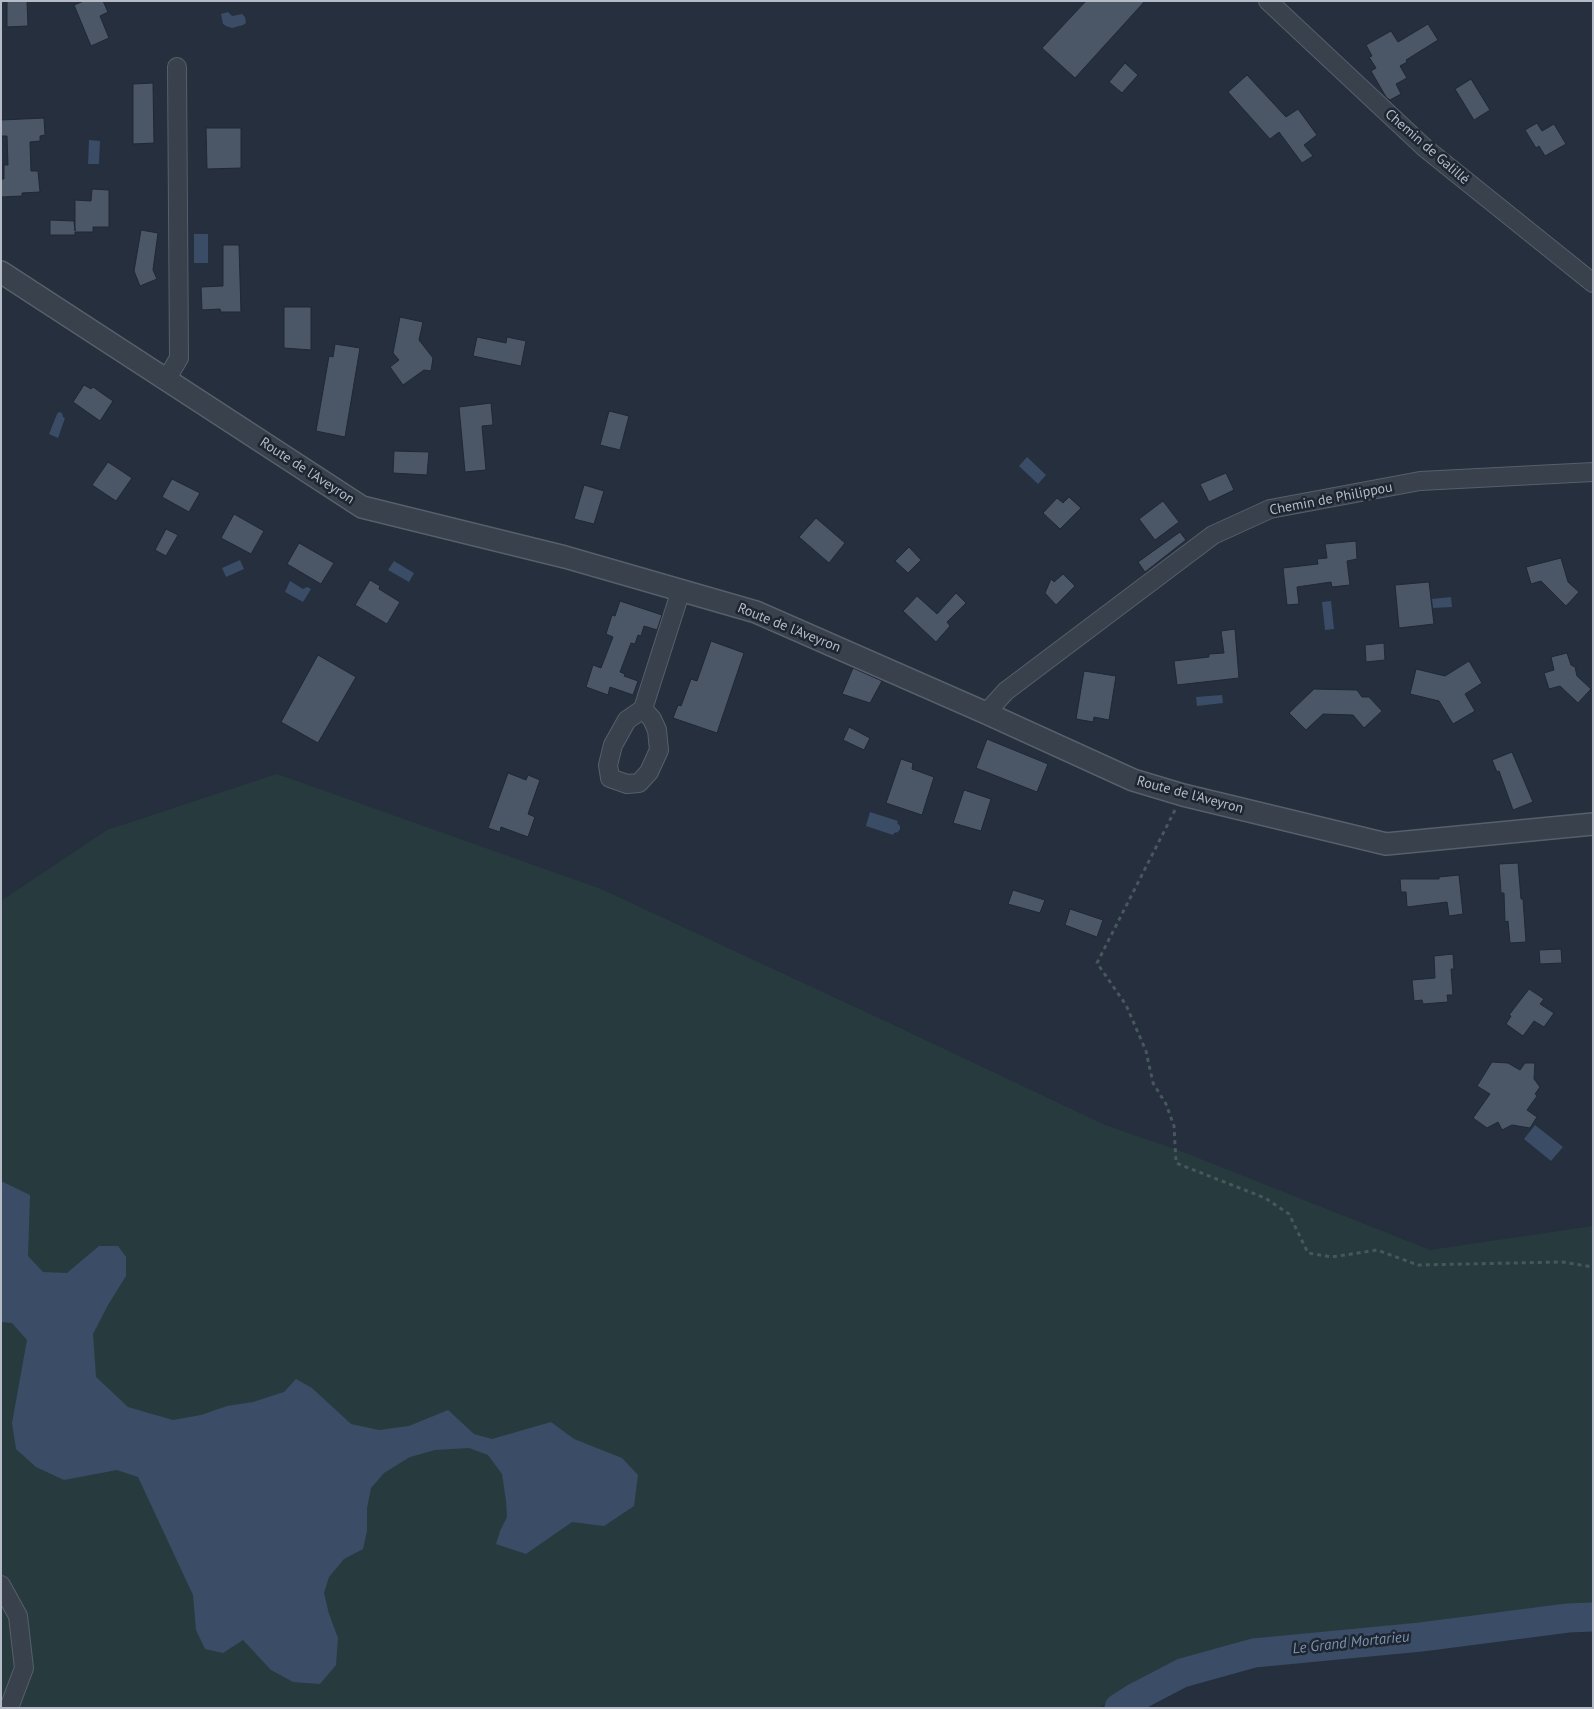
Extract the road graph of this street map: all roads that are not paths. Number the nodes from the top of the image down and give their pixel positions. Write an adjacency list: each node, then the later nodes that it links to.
1 (1268, 1): 4 (street, Chemin de Galillé)
2 (177, 67): 5 (street)
3 (1, 272): 5 (street, Route de l'Aveyron)
4 (1593, 284)
5 (166, 380): 7 (street, Route de l'Aveyron)
6 (1593, 472): 9 (street, Chemin de Philippou)
7 (681, 590): 8 (street); 9 (street, Route de l'Aveyron)
8 (643, 709)
9 (986, 713): 10 (street, Route de l'Aveyron)
10 (1593, 824)
11 (1, 1585): 12 (street)
12 (9, 1708)

